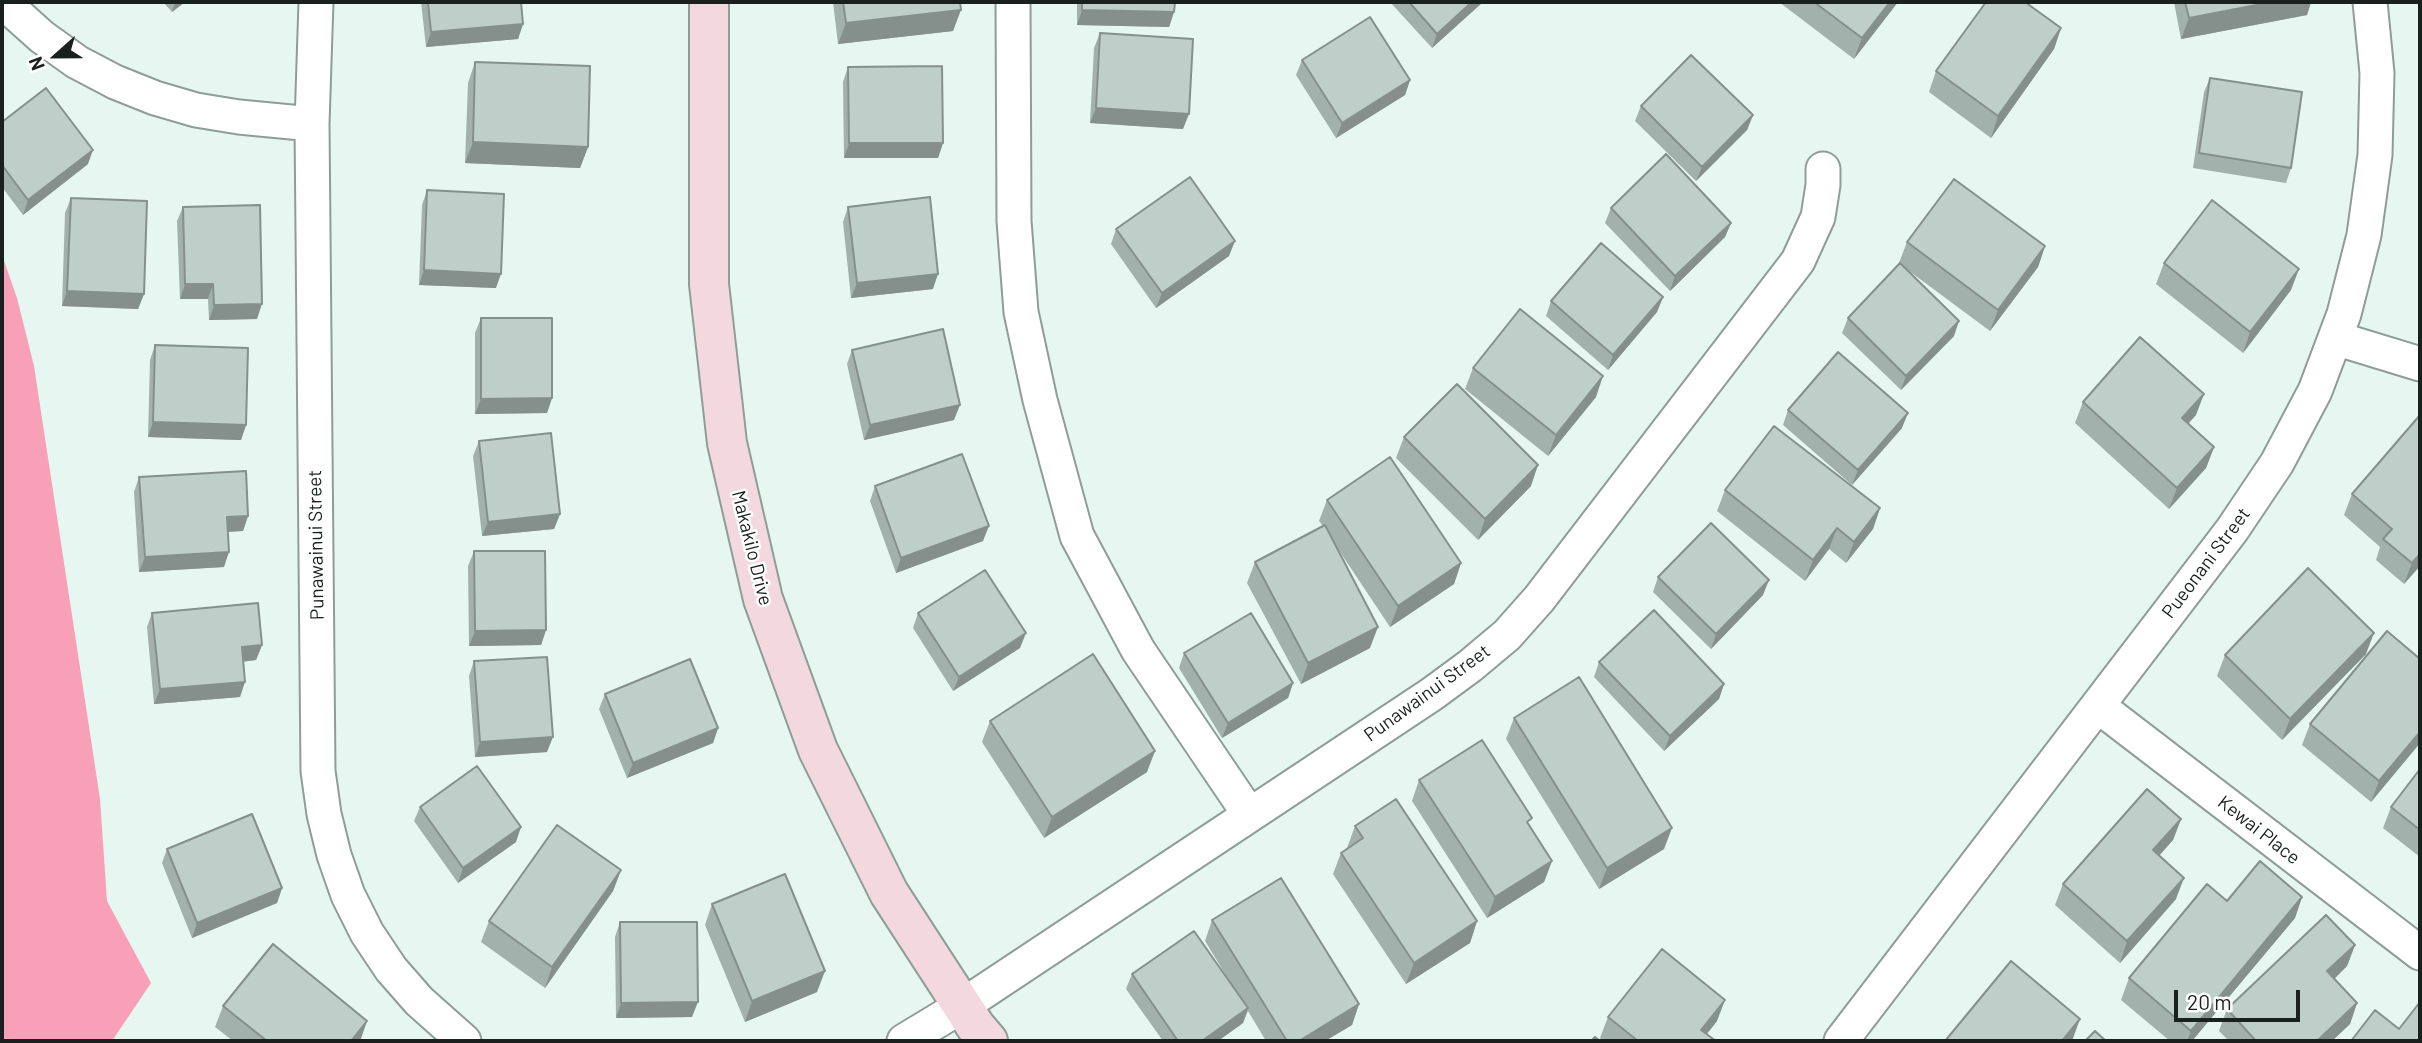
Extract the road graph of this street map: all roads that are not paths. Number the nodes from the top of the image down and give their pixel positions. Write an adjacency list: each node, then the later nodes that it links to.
1 (3, 2): 6 (street)
2 (316, 2): 6 (street, Punawainui Street)
3 (709, 2): 13 (street, Makakilo Drive)
4 (1013, 2): 11 (street)
5 (2370, 2): 8 (street, Pueonani Street)
6 (312, 124): 14 (street, Punawainui Street)
7 (1823, 169): 11 (street, Punawainui Street)
8 (2335, 338): 9 (street); 10 (street, Pueonani Street)
9 (2420, 364)
10 (2098, 706): 12 (street, Kewai Place); 17 (street, Pueonani Street)
11 (1249, 814): 13 (street, Punawainui Street)
12 (2420, 953)
13 (962, 1006): 15 (street, Punawainui Street); 16 (street, Makakilo Drive)
14 (451, 1038)
15 (904, 1041)
16 (988, 1041)
17 (1841, 1041)

